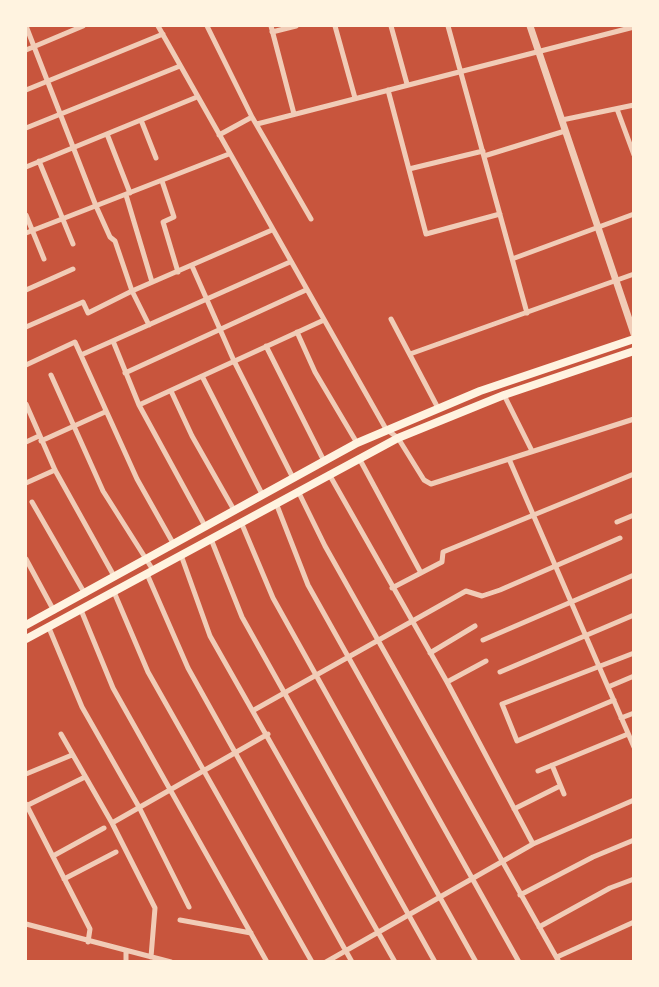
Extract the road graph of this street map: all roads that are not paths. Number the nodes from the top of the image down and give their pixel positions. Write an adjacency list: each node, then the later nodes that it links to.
1 (26, 26): 15 (street)
2 (83, 26): 15 (street)
3 (158, 26): 14 (street)
4 (207, 26): 30 (street)
5 (296, 26): 12 (street)
6 (335, 26): 25 (street)
7 (391, 26): 21 (street)
8 (448, 26): 19 (street)
9 (530, 26): 17 (street)
10 (606, 26): 13 (street)
11 (633, 27): 13 (street)
12 (271, 29): 29 (street)
13 (607, 33): 17 (street)
14 (163, 34): 18 (street); 20 (street)
15 (34, 46): 16 (street); 20 (street)
16 (26, 50)
17 (538, 50): 19 (street); 32 (street)
18 (180, 66): 24 (street); 28 (street)
19 (461, 70): 21 (street); 39 (street)
20 (47, 81): 22 (street); 28 (street)
21 (407, 84): 23 (street)
22 (26, 90)
23 (388, 90): 25 (street); 45 (street)
24 (197, 97): 31 (street); 37 (street)
25 (355, 98): 29 (street)
26 (633, 105): 27 (street)
27 (617, 109): 32 (street); 41 (street)
28 (61, 114): 34 (street); 38 (street)
29 (294, 114): 33 (street)
30 (252, 117): 33 (street); 37 (street)
31 (141, 120): 36 (street); 42 (street)
32 (562, 120): 35 (street)
33 (257, 124): 53 (street)
34 (26, 129)
35 (565, 131): 39 (street); 54 (street)
36 (107, 134): 38 (street); 47 (street)
37 (219, 135): 40 (street)
38 (73, 147): 43 (street); 48 (street)
39 (483, 153): 45 (street); 49 (street)
40 (229, 154): 46 (street); 55 (street)
41 (633, 154)
42 (156, 158)
43 (39, 161): 44 (street); 52 (street)
44 (26, 166)
45 (409, 169): 49 (street)
46 (162, 181): 47 (street); 64 (street)
47 (128, 194): 48 (street); 67 (street)
48 (96, 206): 52 (street); 70 (street)
49 (500, 214): 59 (street)
50 (633, 214): 54 (street)
51 (26, 215): 56 (street)
52 (63, 219): 56 (street); 58 (street)
53 (311, 219)
54 (598, 227): 59 (street); 66 (street)
55 (272, 230): 61 (street); 62 (street)
56 (32, 231): 57 (street); 60 (street)
57 (26, 233)
58 (73, 244)
59 (512, 258): 72 (street)
60 (44, 259)
61 (290, 262): 69 (street); 71 (street)
62 (192, 266): 64 (street); 71 (street)
63 (73, 269): 68 (street)
64 (178, 272): 67 (street)
65 (633, 274): 66 (street)
66 (616, 281): 72 (street); 79 (street)
67 (152, 282): 70 (street)
68 (26, 290)
69 (306, 290): 74 (street); 77 (street)
70 (132, 291): 75 (street); 76 (street)
71 (207, 299): 75 (street); 77 (street)
72 (527, 312): 84 (street)
73 (391, 319): 84 (street)
74 (324, 320): 78 (street); 99 (street)
75 (149, 325): 81 (street)
76 (26, 327)
77 (221, 328): 86 (street); 88 (street)
78 (297, 333): 82 (street); 103 (street)
79 (633, 334)
80 (633, 339): 95 (main road)
81 (113, 341): 85 (street); 88 (street)
82 (266, 346): 86 (street); 107 (street)
83 (633, 351): 92 (main road)
84 (410, 354): 95 (street)
85 (81, 355): 87 (street); 96 (street)
86 (234, 362): 90 (street); 111 (street)
87 (26, 365)
88 (125, 372): 94 (street)
89 (51, 375): 98 (street)
90 (202, 376): 91 (street); 114 (street)
91 (171, 391): 94 (street); 117 (street)
92 (504, 395): 101 (main road); 104 (street)
93 (26, 405): 100 (street)
94 (139, 405): 122 (street)
95 (438, 408): 99 (main road)
96 (105, 412): 98 (street); 125 (street)
97 (633, 419): 104 (street)
98 (74, 426): 100 (street); 127 (street)
99 (386, 429): 101 (street); 103 (main road)
100 (40, 438): 102 (street); 108 (street)
101 (398, 438): 105 (main road); 106 (street)
102 (26, 442)
103 (357, 443): 107 (main road)
104 (532, 451): 106 (street)
105 (359, 458): 109 (main road); 131 (street)
106 (509, 459): 118 (street)
107 (324, 461): 111 (main road)
108 (55, 470): 112 (street); 133 (street)
109 (329, 474): 113 (main road); 134 (street)
110 (633, 474): 118 (street)
111 (293, 478): 114 (main road)
112 (26, 483)
113 (298, 490): 116 (main road); 147 (street)
114 (262, 494): 117 (main road)
115 (32, 502): 136 (street)
116 (276, 503): 120 (main road); 151 (street)
117 (234, 510): 122 (main road)
118 (535, 515): 129 (street); 131 (street)
119 (633, 515): 121 (street)
120 (241, 522): 124 (main road); 155 (street)
121 (617, 522)
122 (205, 526): 125 (main road)
123 (620, 538): 129 (street)
124 (211, 539): 126 (main road); 159 (street)
125 (173, 543): 127 (main road)
126 (181, 555): 130 (main road); 161 (street)
127 (146, 558): 130 (street); 133 (main road)
128 (26, 559): 139 (street)
129 (556, 565): 137 (street); 141 (street)
130 (150, 572): 135 (main road); 168 (street)
131 (421, 573): 134 (street)
132 (633, 575): 137 (street)
133 (114, 576): 136 (main road)
134 (392, 588): 141 (street)
135 (114, 592): 138 (main road); 171 (street)
136 (85, 594): 139 (main road)
137 (572, 601): 145 (street); 148 (street)
138 (81, 610): 144 (main road); 176 (street)
139 (54, 611): 142 (main road)
140 (633, 615): 145 (street)
141 (411, 621): 147 (street); 149 (street)
142 (26, 625)
143 (475, 626): 149 (street)
144 (49, 628): 146 (main road); 180 (street)
145 (586, 634): 153 (street); 154 (street)
146 (26, 639)
147 (379, 639): 151 (street); 188 (street)
148 (483, 640)
149 (430, 653): 157 (street)
150 (633, 653): 153 (street)
151 (348, 657): 155 (street); 189 (street)
152 (486, 662): 157 (street)
153 (599, 666): 158 (street); 160 (street)
154 (500, 672)
155 (315, 675): 159 (street); 193 (street)
156 (633, 676): 158 (street)
157 (447, 682): 181 (street)
158 (608, 687): 160 (street)
159 (284, 693): 161 (street); 195 (street)
160 (614, 700): 163 (street)
161 (254, 710): 165 (street)
162 (633, 713): 163 (street)
163 (621, 718): 166 (street)
164 (61, 734): 169 (street)
165 (268, 734): 168 (street); 200 (street)
166 (628, 734): 167 (street); 170 (street)
167 (633, 747)
168 (235, 753): 171 (street); 204 (street)
169 (72, 755): 173 (street); 174 (street)
170 (552, 765): 172 (street); 175 (street)
171 (204, 770): 176 (street); 210 (street)
172 (538, 771)
173 (26, 774)
174 (85, 777): 179 (street); 182 (street)
175 (560, 786): 177 (street); 181 (street)
176 (170, 790): 180 (street); 201 (street)
177 (564, 794)
178 (633, 800): 185 (street)
179 (26, 805): 187 (street)
180 (139, 807): 182 (street); 194 (street)
181 (514, 809): 185 (street)
182 (112, 823): 205 (street)
183 (104, 828): 187 (street)
184 (633, 840): 192 (street)
185 (533, 844): 188 (street)
186 (116, 852): 190 (street)
187 (52, 856): 190 (street)
188 (501, 862): 189 (street); 192 (street)
189 (473, 878): 193 (street); 216 (street)
190 (64, 879): 202 (street)
191 (633, 879): 199 (street)
192 (520, 895): 199 (street)
193 (440, 897): 195 (street); 215 (street)
194 (189, 907)
195 (408, 915): 200 (street); 214 (street)
196 (180, 921): 201 (street)
197 (633, 922): 206 (street)
198 (26, 924): 202 (street)
199 (539, 927): 206 (street)
200 (378, 932): 204 (street); 213 (street)
201 (250, 933): 209 (street)
202 (88, 942): 203 (street)
203 (126, 951): 205 (street); 207 (street)
204 (346, 951): 211 (street); 212 (street)
205 (151, 957): 208 (street)
206 (558, 959)
207 (126, 962)
208 (171, 962)
209 (267, 962)
210 (312, 962)
211 (326, 962)
212 (352, 962)
213 (395, 962)
214 (435, 962)
215 (476, 962)
216 (519, 962)

